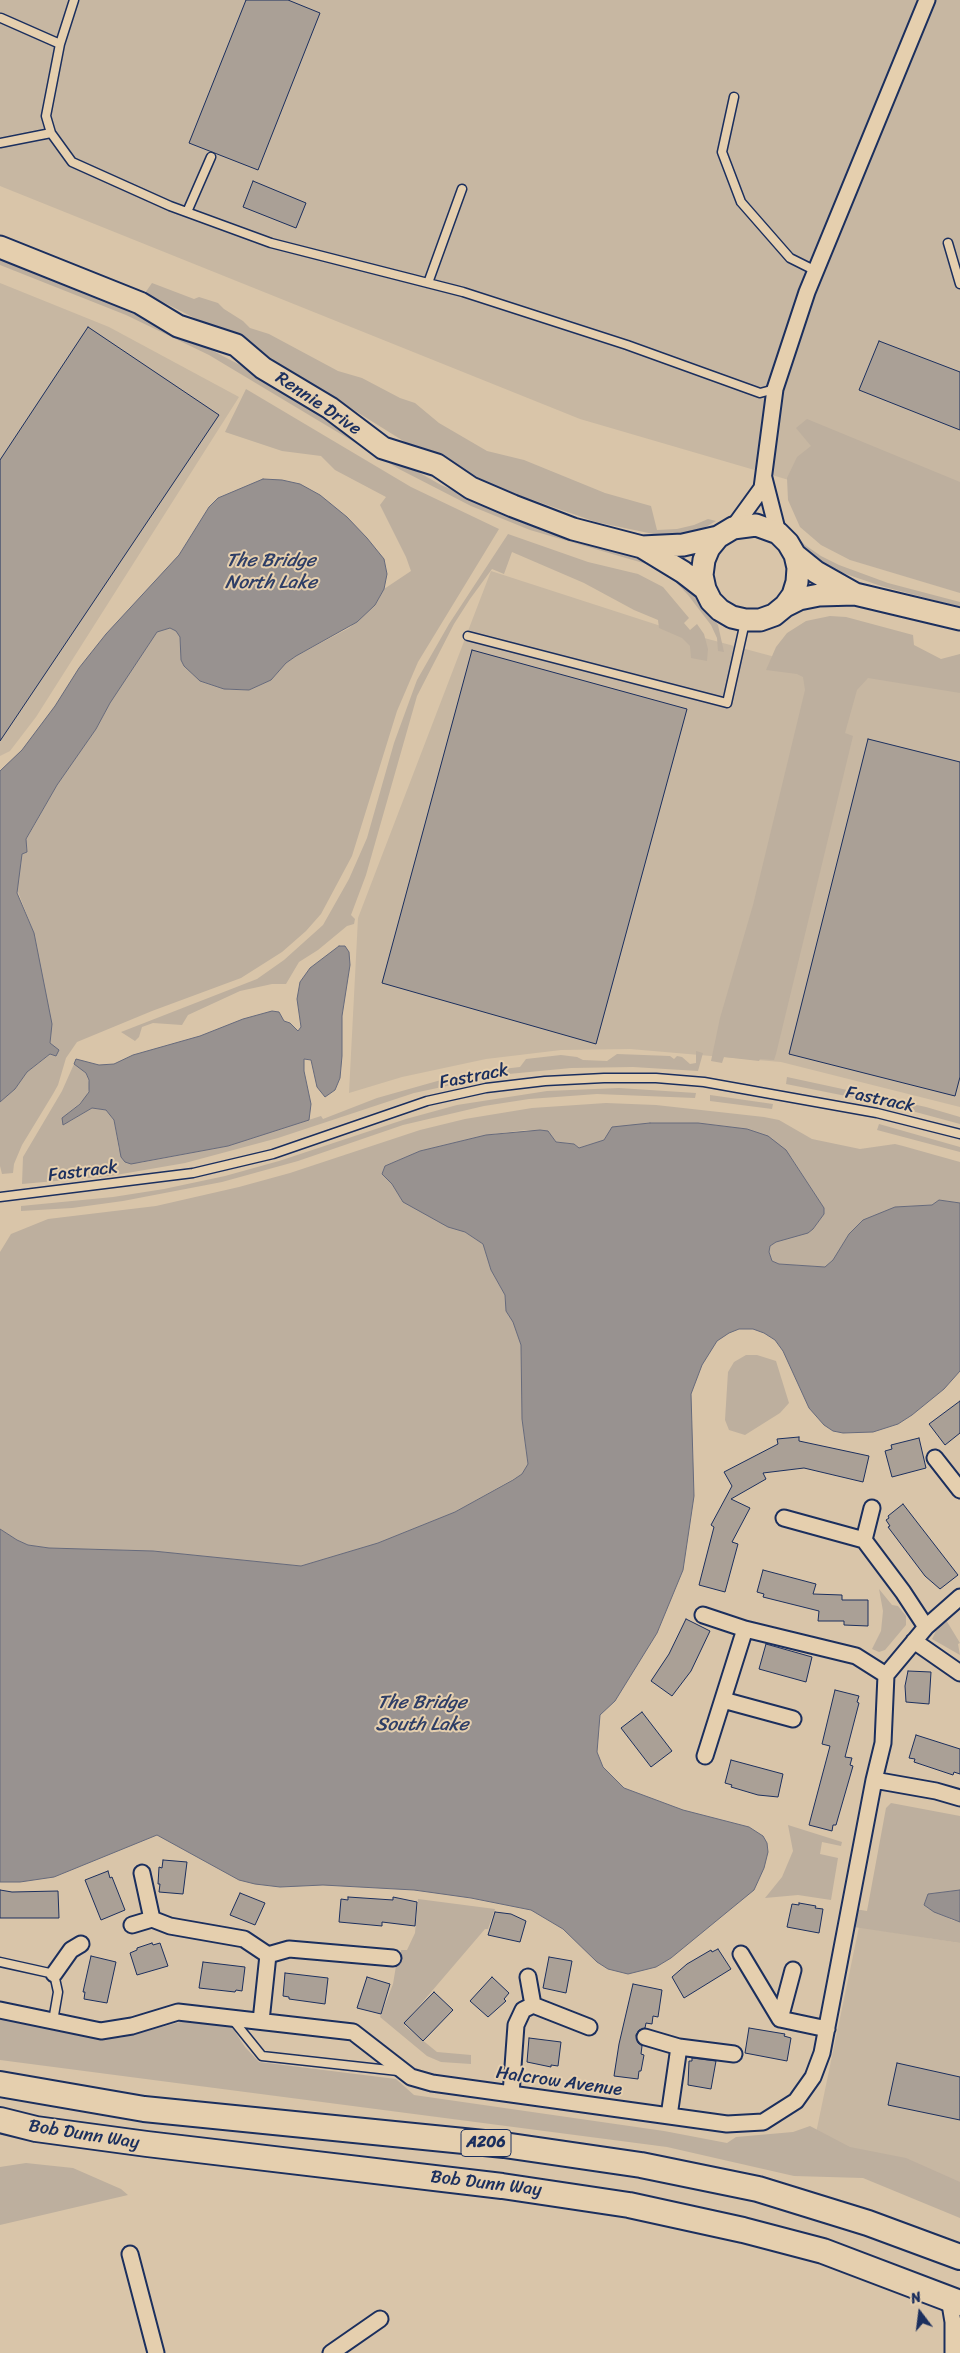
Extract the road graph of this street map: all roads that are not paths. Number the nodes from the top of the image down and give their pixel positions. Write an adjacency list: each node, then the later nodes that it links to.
1 (74, 0): 4 (lane)
2 (927, 0): 13 (street)
3 (1, 18): 4 (lane)
4 (60, 44): 6 (lane)
5 (734, 97): 13 (lane)
6 (51, 133): 7 (lane); 10 (lane)
7 (0, 143)
8 (211, 157): 10 (lane)
9 (462, 189): 14 (lane)
10 (187, 212): 14 (lane)
11 (948, 243): 15 (lane)
12 (0, 247): 20 (street, Rennie Drive)
13 (816, 271): 16 (street)
14 (428, 283): 16 (lane)
15 (960, 284)
16 (774, 389): 17 (street)
17 (764, 476): 18 (street); 19 (street)
18 (726, 532): 19 (street, Rennie Drive); 20 (street, Rennie Drive); 22 (street)
19 (778, 533): 21 (street, Rennie Drive)
20 (642, 547): 22 (street, Rennie Drive)
21 (795, 555): 23 (street, Rennie Drive); 24 (street, Rennie Drive)
22 (705, 589): 26 (street, Rennie Drive)
23 (855, 594): 24 (street, Rennie Drive); 25 (street, Rennie Drive)
24 (785, 606): 26 (street, Rennie Drive)
25 (960, 619)
26 (745, 620): 27 (lane)
27 (468, 636)
28 (960, 1134): 29 (lane, Fastrack)
29 (0, 1197)
30 (935, 1458): 31 (street)
31 (958, 1484)
32 (872, 1508): 34 (street)
33 (784, 1518): 34 (street)
34 (864, 1540): 37 (street)
35 (960, 1597): 37 (street)
36 (703, 1615): 38 (street)
37 (926, 1627): 39 (street)
38 (745, 1629): 41 (street); 42 (street)
39 (914, 1641): 40 (street); 41 (street)
40 (960, 1673)
41 (886, 1674): 45 (street, Halcrow Avenue)
42 (723, 1700): 43 (street); 44 (street)
43 (793, 1720)
44 (705, 1756)
45 (874, 1780): 46 (street); 65 (street, Halcrow Avenue)
46 (960, 1798)
47 (142, 1872): 48 (street)
48 (152, 1919): 49 (street); 52 (street)
49 (132, 1925)
50 (81, 1944): 56 (street)
51 (741, 1954): 61 (street)
52 (268, 1955): 53 (street); 63 (street)
53 (393, 1958)
54 (0, 1962): 56 (lane)
55 (793, 1970): 61 (street)
56 (54, 1974): 62 (lane)
57 (528, 1977): 58 (street)
58 (533, 2005): 64 (street); 71 (street)
59 (0, 2010): 62 (street, Halcrow Avenue)
60 (232, 2018): 62 (street, Halcrow Avenue); 63 (street, Halcrow Avenue); 69 (lane)
61 (780, 2019): 65 (street)
62 (53, 2021)
63 (261, 2022): 69 (street, Halcrow Avenue)
64 (589, 2027)
65 (827, 2029): 72 (street, Halcrow Avenue)
66 (645, 2038): 67 (street)
67 (679, 2046): 68 (street); 72 (street)
68 (734, 2054)
69 (404, 2072): 71 (street, Halcrow Avenue)
70 (0, 2084): 75 (main road, Bob Dunn Way / A206)
71 (511, 2094): 72 (street, Halcrow Avenue)
72 (669, 2116)
73 (0, 2120): 76 (main road, Bob Dunn Way / A206)
74 (130, 2254): 78 (street)
75 (960, 2258)
76 (954, 2300): 80 (street)
77 (380, 2320): 79 (street)
78 (156, 2353)
79 (331, 2353)
80 (953, 2353)

